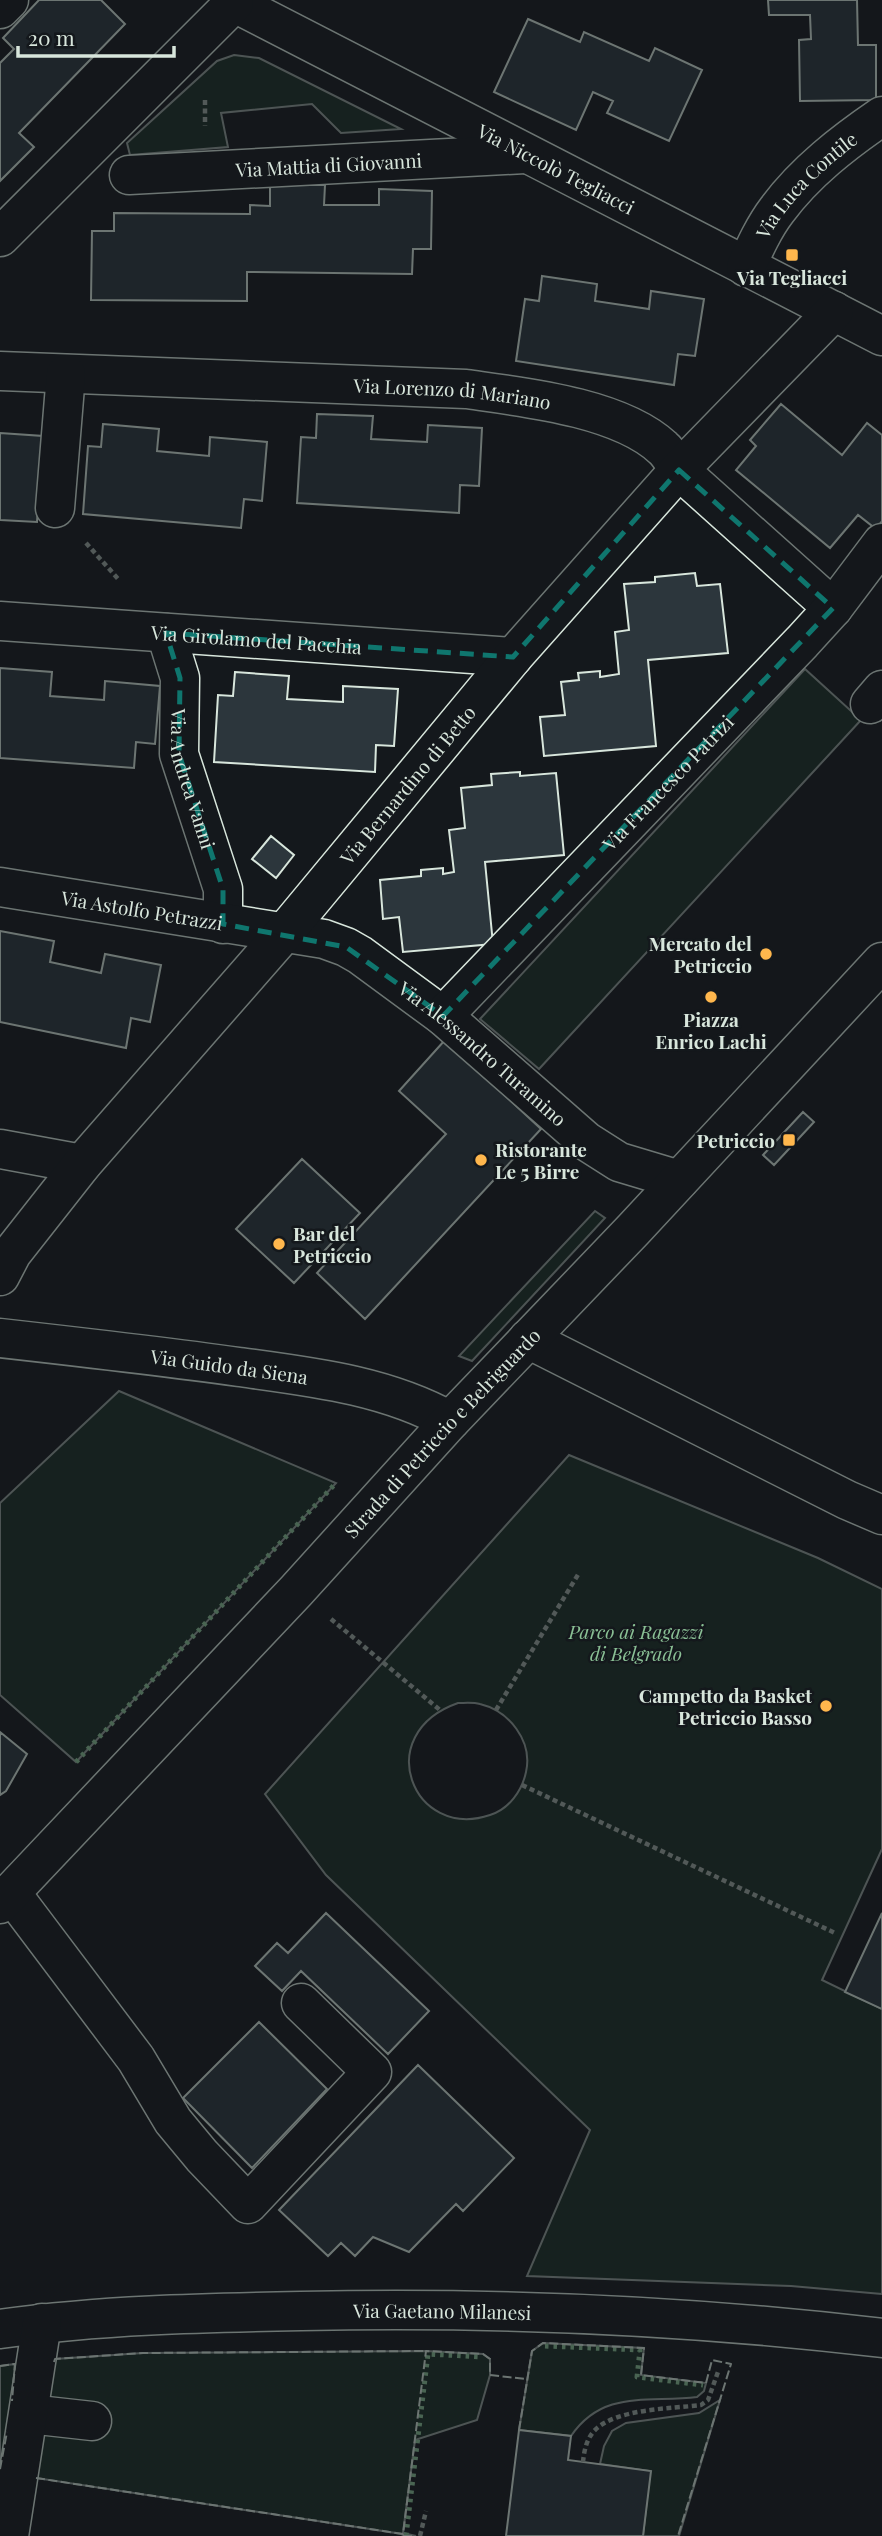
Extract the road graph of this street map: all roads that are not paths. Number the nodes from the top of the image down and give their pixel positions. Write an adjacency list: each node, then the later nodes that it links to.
1 (9, 0): 3 (street)
2 (232, 1): 5 (street, Via Niccolò Tegliacci); 7 (street)
3 (0, 9)
4 (882, 116): 8 (street, Via Luca Contile)
5 (526, 154): 6 (street, Via Mattia di Giovanni); 8 (street, Via Niccolò Tegliacci)
6 (129, 175)
7 (0, 237)
8 (746, 267): 9 (street, Via Niccolò Tegliacci)
9 (834, 311): 10 (street, Via Niccolò Tegliacci); 13 (street, Via Bernardino di Betto)
10 (882, 336)
11 (0, 371): 12 (street, Via Lorenzo di Mariano)
12 (66, 374): 13 (street, Via Lorenzo di Mariano); 14 (street)
13 (679, 470): 16 (street, Via Lorenzo di Mariano); 19 (street, Via Bernardino di Betto)
14 (55, 508)
15 (882, 543): 16 (street, Via Francesco Patrizi)
16 (833, 608): 24 (street, Via Francesco Patrizi)
17 (0, 621): 18 (street, Via Girolamo del Pacchia)
18 (166, 633): 19 (street, Via Girolamo del Pacchia); 21 (street, Via Andrea Vanni)
19 (513, 657): 22 (street, Via Bernardino di Betto)
20 (0, 887): 21 (street, Via Astolfo Petrazzi)
21 (223, 924): 22 (street, Via Astolfo Petrazzi)
22 (284, 933): 24 (street, Via Alessandro Turamino); 26 (street, Via Bernardino di Betto)
23 (882, 962): 27 (street, Strada di Petriccio e Belriguardo)
24 (443, 1016): 27 (street, Via Alessandro Turamino)
25 (0, 1149): 26 (street)
26 (82, 1164): 28 (street, Via Bernardino di Betto)
27 (679, 1180): 30 (street, Strada di Petriccio e Belriguardo)
28 (0, 1276)
29 (0, 1338): 31 (street, Via Guido da Siena)
30 (528, 1339): 31 (street, Strada di Petriccio e Belriguardo); 32 (street)
31 (450, 1421): 33 (street, Strada di Petriccio e Belriguardo)
32 (882, 1515)
33 (6, 1899): 34 (street)
34 (301, 2003)
35 (42, 2323): 36 (street, Via Gaetano Milanesi); 37 (street, Via Gaetano Milanesi); 38 (street)
36 (0, 2329)
37 (882, 2338)
38 (29, 2414): 39 (street); 40 (street)
39 (92, 2421)
40 (8, 2522)

